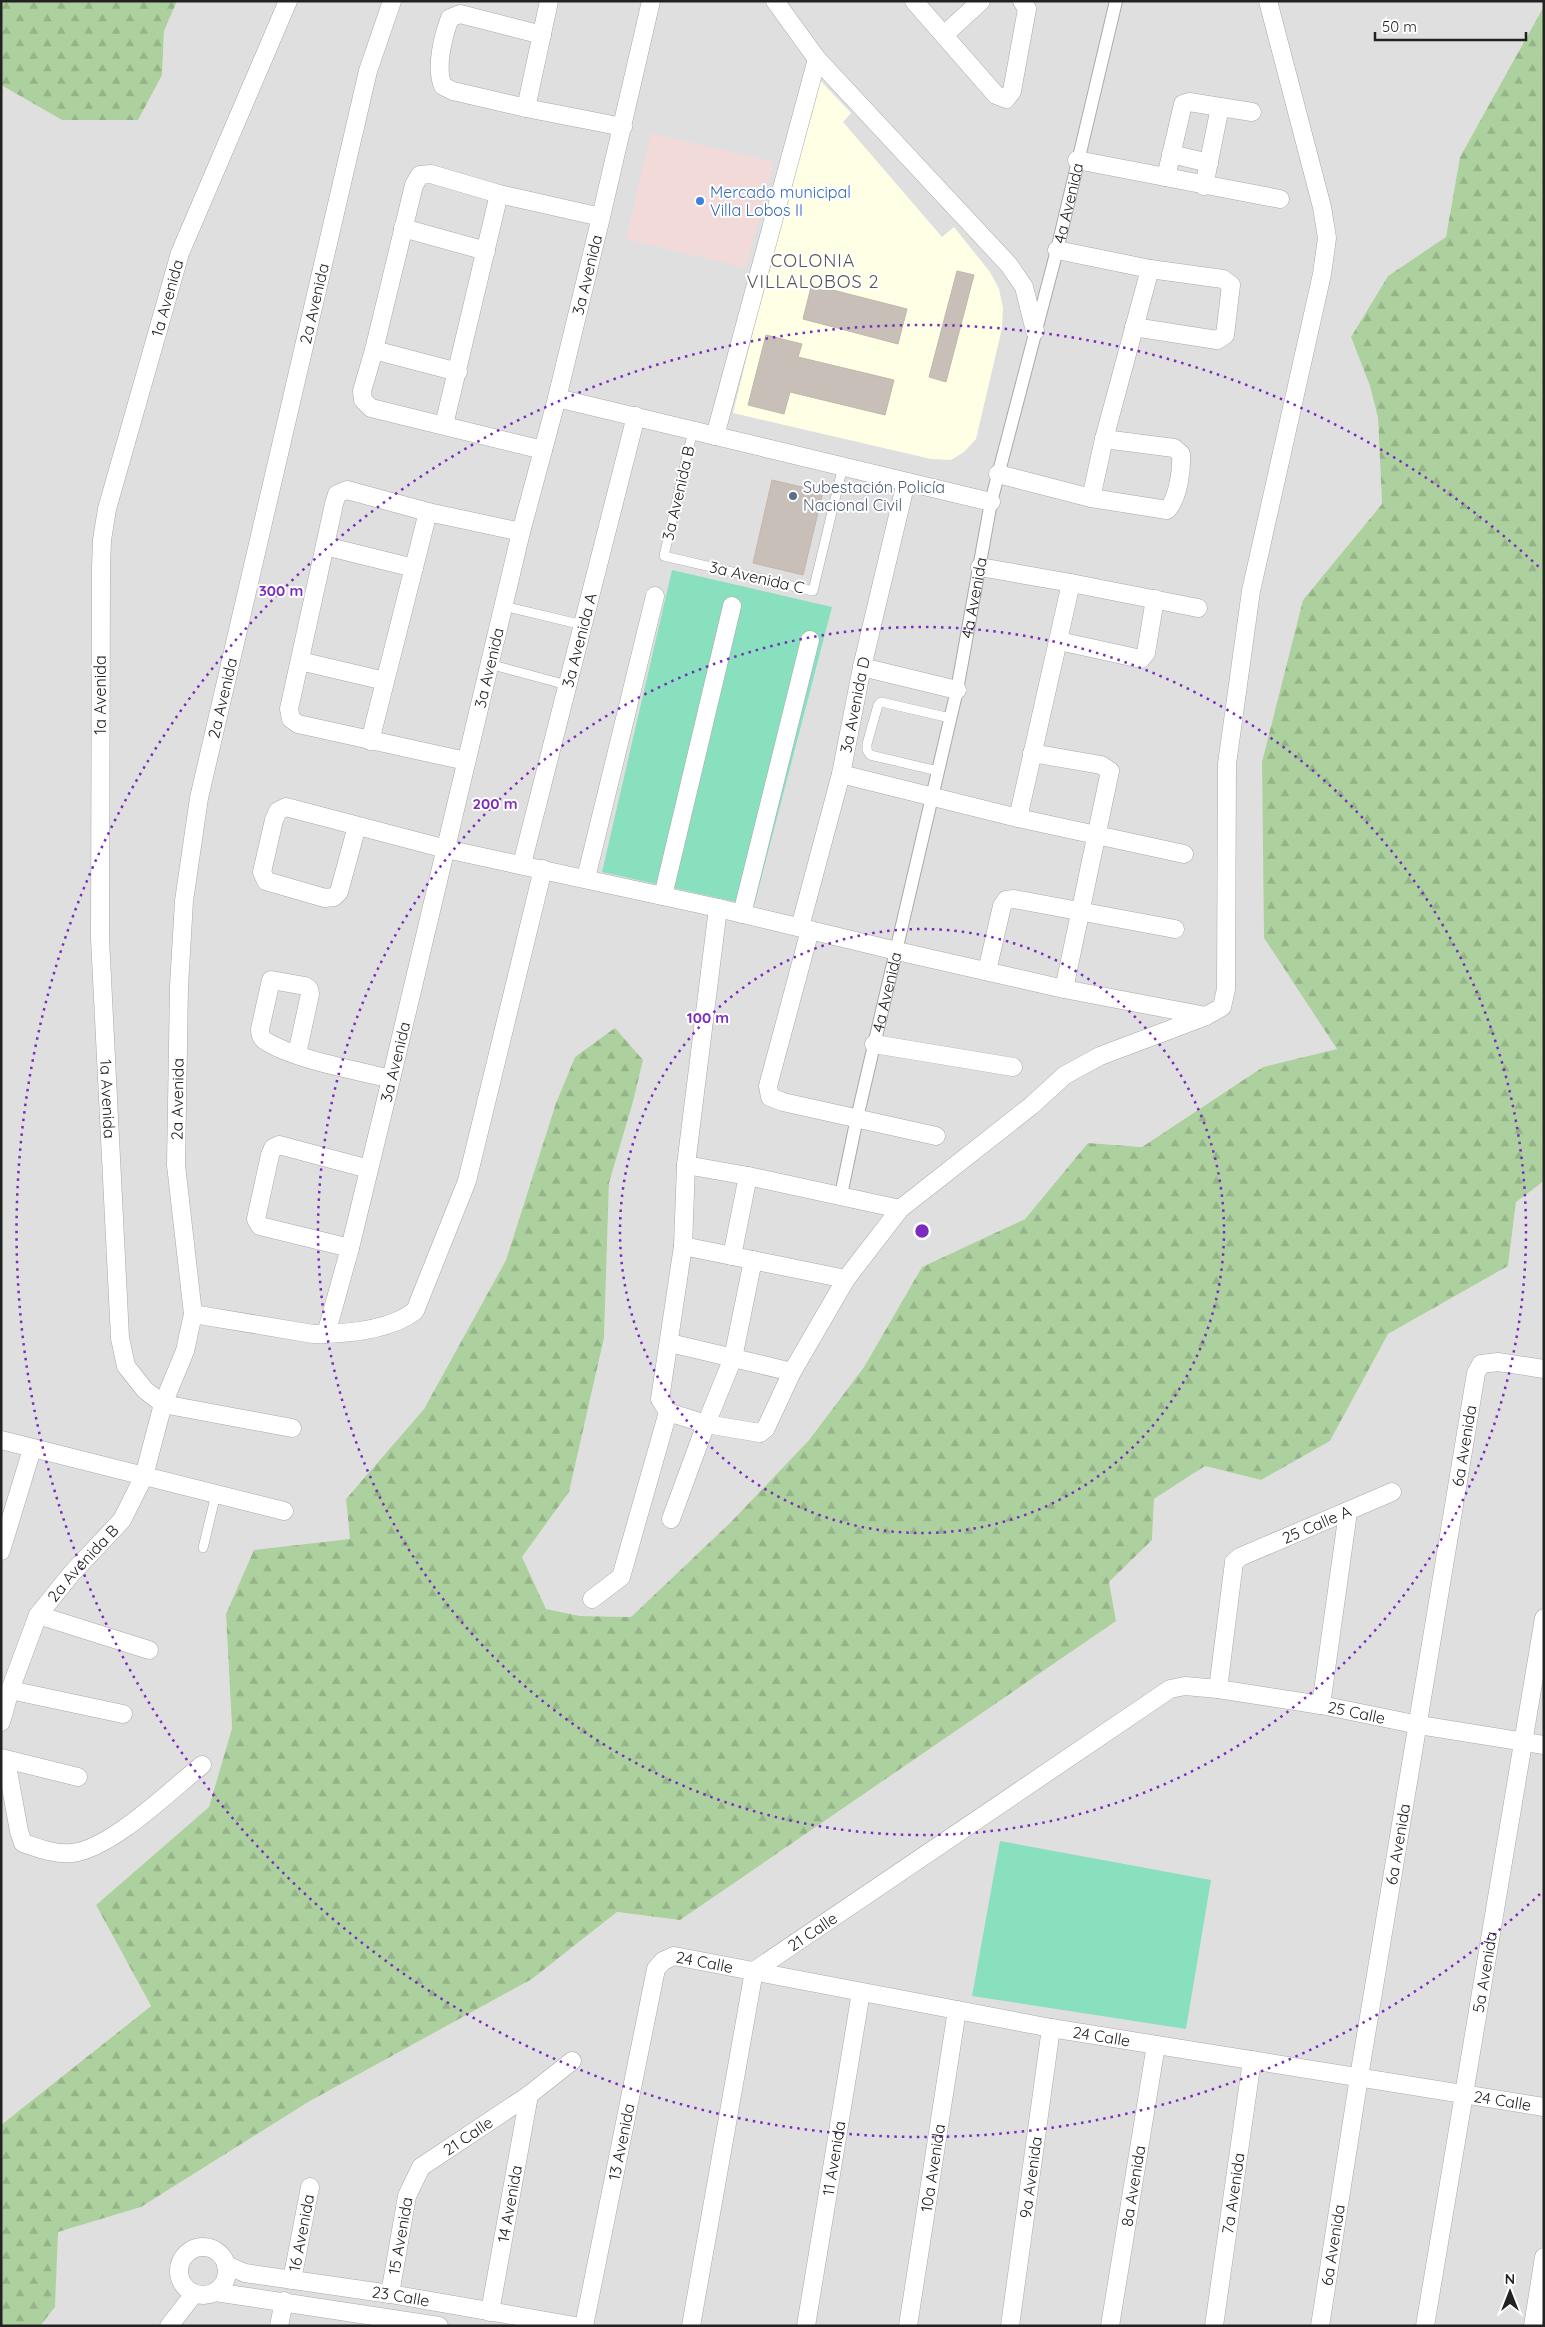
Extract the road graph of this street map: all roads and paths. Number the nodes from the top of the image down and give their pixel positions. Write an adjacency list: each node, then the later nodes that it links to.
1 (288, 1): 114 (street, 1a Avenida)
2 (392, 1): 108 (street, 2a Avenida)
3 (549, 1): 11 (street)
4 (650, 1): 17 (street, 3a Avenida)
5 (775, 1): 13 (street)
6 (914, 1): 12 (street)
7 (980, 1): 12 (street)
8 (1022, 1): 12 (street)
9 (1116, 1): 19 (street, 4a Avenida)
10 (1268, 1): 91 (street)
11 (542, 35): 15 (street); 15 (street)
12 (944, 35)
13 (818, 59): 31 (street); 38 (street)
14 (1220, 106): 16 (street); 18 (street); 20 (street)
15 (526, 108): 17 (street)
16 (1252, 112)
17 (623, 127): 25 (street, 3a Avenida)
18 (1170, 154): 20 (street); 21 (street)
19 (1078, 160): 21 (street); 27 (street, 4a Avenida)
20 (1209, 163): 22 (street)
21 (1166, 177): 22 (street)
22 (1204, 186): 24 (street)
23 (499, 194): 25 (street); 26 (street); 28 (street)
24 (1280, 199)
25 (601, 218): 34 (street, 3a Avenida)
26 (403, 228): 28 (street); 32 (street)
27 (1057, 250): 29 (street); 31 (street, 4a Avenida)
28 (486, 251): 33 (street)
29 (1150, 269): 30 (street); 30 (street)
30 (1134, 327): 39 (street)
31 (1036, 331): 42 (street, 4a Avenida)
32 (374, 350): 33 (street); 36 (street)
33 (458, 372): 36 (street)
34 (557, 398): 35 (street); 40 (street, 3a Avenida)
35 (636, 416): 37 (street); 58 (street, 3a Avenida A)
36 (444, 425): 40 (street)
37 (693, 430): 38 (street); 49 (lane, 3a Avenida B)
38 (715, 436): 41 (street)
39 (1104, 439): 44 (street); 44 (street)
40 (543, 450): 47 (street, 3a Avenida)
41 (843, 466): 43 (street); 49 (lane, 3a Avenida C)
42 (998, 474): 44 (street); 45 (street, 4a Avenida)
43 (906, 482): 45 (street); 63 (street, 3a Avenida D)
44 (1091, 498)
45 (991, 502): 50 (street, 4a Avenida)
46 (428, 512): 47 (street); 48 (street); 51 (street)
47 (521, 532): 55 (street, 3a Avenida)
48 (325, 546): 51 (street); 61 (street)
49 (664, 556)
50 (980, 567): 52 (street); 66 (street, 4a Avenida)
51 (414, 568): 64 (street)
52 (1071, 583): 54 (street); 60 (street)
53 (655, 596): 81 (street)
54 (1155, 599): 57 (street); 60 (street)
55 (503, 606): 58 (lane); 62 (street, 3a Avenida)
56 (732, 606): 82 (street)
57 (1198, 608)
58 (582, 625): 65 (street, 3a Avenida A)
59 (810, 640): 85 (street)
60 (1059, 641): 69 (street)
61 (300, 661): 64 (street); 68 (street)
62 (489, 664): 65 (lane); 70 (street, 3a Avenida)
63 (862, 668): 66 (street); 72 (street, 3a Avenida D)
64 (385, 681): 68 (street)
65 (567, 685): 79 (street, 3a Avenida A)
66 (957, 690): 67 (street, 4a Avenida)
67 (950, 718): 71 (street, 4a Avenida); 71 (lane)
68 (370, 741): 70 (street)
69 (1032, 753): 74 (street); 76 (street)
70 (466, 761): 77 (street, 3a Avenida)
71 (938, 771): 73 (street, 4a Avenida)
72 (841, 774): 73 (street); 86 (street, 3a Avenida D)
73 (933, 797): 74 (street); 88 (street, 4a Avenida)
74 (1018, 818): 76 (street)
75 (357, 826): 75 (street); 77 (street)
76 (1097, 834): 78 (street); 84 (street)
77 (446, 849): 79 (street); 95 (street, 3a Avenida)
78 (1184, 854)
79 (522, 864): 80 (street)
80 (543, 869): 81 (street); 109 (street)
81 (586, 878): 82 (street)
82 (663, 896): 83 (street)
83 (718, 908): 85 (street); 98 (street)
84 (1080, 911): 87 (street); 89 (street); 90 (street)
85 (742, 914): 86 (street)
86 (805, 929): 88 (street); 96 (street, 3a Avenida D)
87 (1175, 929)
88 (896, 952): 89 (street); 92 (street, 4a Avenida)
89 (987, 971): 90 (street)
90 (1064, 988): 91 (street)
91 (1206, 1016): 102 (street)
92 (874, 1044): 94 (street); 96 (street, 4a Avenida)
93 (297, 1054): 95 (street)
94 (1013, 1067)
95 (391, 1079): 99 (street, 3a Avenida)
96 (857, 1118): 97 (street); 101 (street, 4a Avenida)
97 (936, 1136)
98 (686, 1165): 100 (street); 103 (street)
99 (369, 1169): 104 (street, 3a Avenida); 104 (street)
100 (748, 1176): 101 (street); 105 (street)
101 (841, 1195): 102 (street)
102 (900, 1209): 107 (street)
103 (683, 1246): 105 (street); 110 (street)
104 (350, 1248): 109 (street, 3a Avenida)
105 (732, 1256): 106 (street)
106 (753, 1260): 107 (street); 111 (street)
107 (846, 1279): 113 (street)
108 (193, 1314): 109 (street); 114 (street, 2a Avenida)
109 (326, 1334)
110 (670, 1343): 111 (street); 115 (street)
111 (733, 1358): 113 (street); 116 (street)
112 (1544, 1369): 138 (street, 6a Avenida)
113 (792, 1372): 116 (street)
114 (163, 1404): 117 (street); 120 (street, 2a Avenida B)
115 (668, 1412): 116 (street); 128 (street)
116 (706, 1424): 125 (street)
117 (292, 1428)
118 (1, 1440): 119 (street)
119 (32, 1449): 120 (street); 127 (street)
120 (144, 1476): 122 (street); 129 (street, 2a Avenida B)
121 (1392, 1492): 124 (street, 25 Calle A)
122 (216, 1494): 123 (street); 126 (lane)
123 (284, 1511)
124 (1348, 1512): 134 (street, 25 Calle A); 135 (street)
125 (671, 1519)
126 (203, 1548)
127 (1, 1551)
128 (592, 1599)
129 (38, 1615): 131 (street); 133 (street, 2a Avenida B)
130 (1544, 1618): 139 (street, 5a Avenida)
131 (149, 1650)
132 (1170, 1689): 134 (street, 25 Calle); 145 (street, 21 Calle)
133 (10, 1690): 136 (street); 137 (street, 2a Avenida B)
134 (1218, 1690): 135 (street, 25 Calle)
135 (1321, 1705): 138 (street, 25 Calle)
136 (123, 1714)
137 (1, 1722)
138 (1419, 1725): 139 (street, 25 Calle); 152 (street, 6a Avenida)
139 (1523, 1742): 140 (street, 25 Calle); 153 (street, 5a Avenida)
140 (1544, 1745)
141 (4, 1759): 142 (street); 143 (street)
142 (202, 1765)
143 (78, 1777)
144 (663, 1961): 145 (street, 24 Calle); 172 (street, 13 Avenida)
145 (754, 1972): 146 (street, 24 Calle); 173 (street)
146 (861, 1992): 147 (street, 24 Calle); 174 (street, 11 Avenida)
147 (957, 2010): 148 (street, 24 Calle); 175 (street, 10a Avenida)
148 (1051, 2028): 149 (street, 24 Calle); 176 (street, 9a Avenida)
149 (1156, 2045): 150 (street, 24 Calle); 177 (street, 8a Avenida)
150 (1252, 2060): 152 (street, 24 Calle); 178 (street, 7a Avenida)
151 (572, 2061): 154 (street, 21 Calle)
152 (1359, 2077): 153 (street, 24 Calle); 179 (street, 6a Avenida)
153 (1464, 2094): 155 (street, 24 Calle); 180 (street, 5a Avenida)
154 (530, 2095): 156 (street, 21 Calle); 165 (street, 14 Avenida)
155 (1544, 2107)
156 (414, 2179): 162 (street, 15 Avenida)
157 (310, 2187): 160 (street, 16 Avenida)
158 (1544, 2257): 181 (street)
159 (226, 2265): 160 (street, 23 Calle); 161 (street); 163 (street)
160 (292, 2280): 162 (street, 23 Calle)
161 (216, 2292): 163 (street); 164 (street, 23 Calle)
162 (390, 2294): 165 (street, 23 Calle)
163 (191, 2299): 167 (street); 168 (street)
164 (284, 2301): 166 (street, 23 Calle); 169 (street)
165 (490, 2312): 171 (street, 23 Calle)
166 (384, 2322): 170 (street, 23 Calle)
167 (169, 2326)
168 (183, 2326)
169 (279, 2326)
170 (439, 2326)
171 (574, 2326)
172 (584, 2326)
173 (691, 2326)
174 (806, 2326)
175 (908, 2326)
176 (1010, 2326)
177 (1110, 2326)
178 (1214, 2326)
179 (1320, 2326)
180 (1424, 2326)
181 (1533, 2326)

